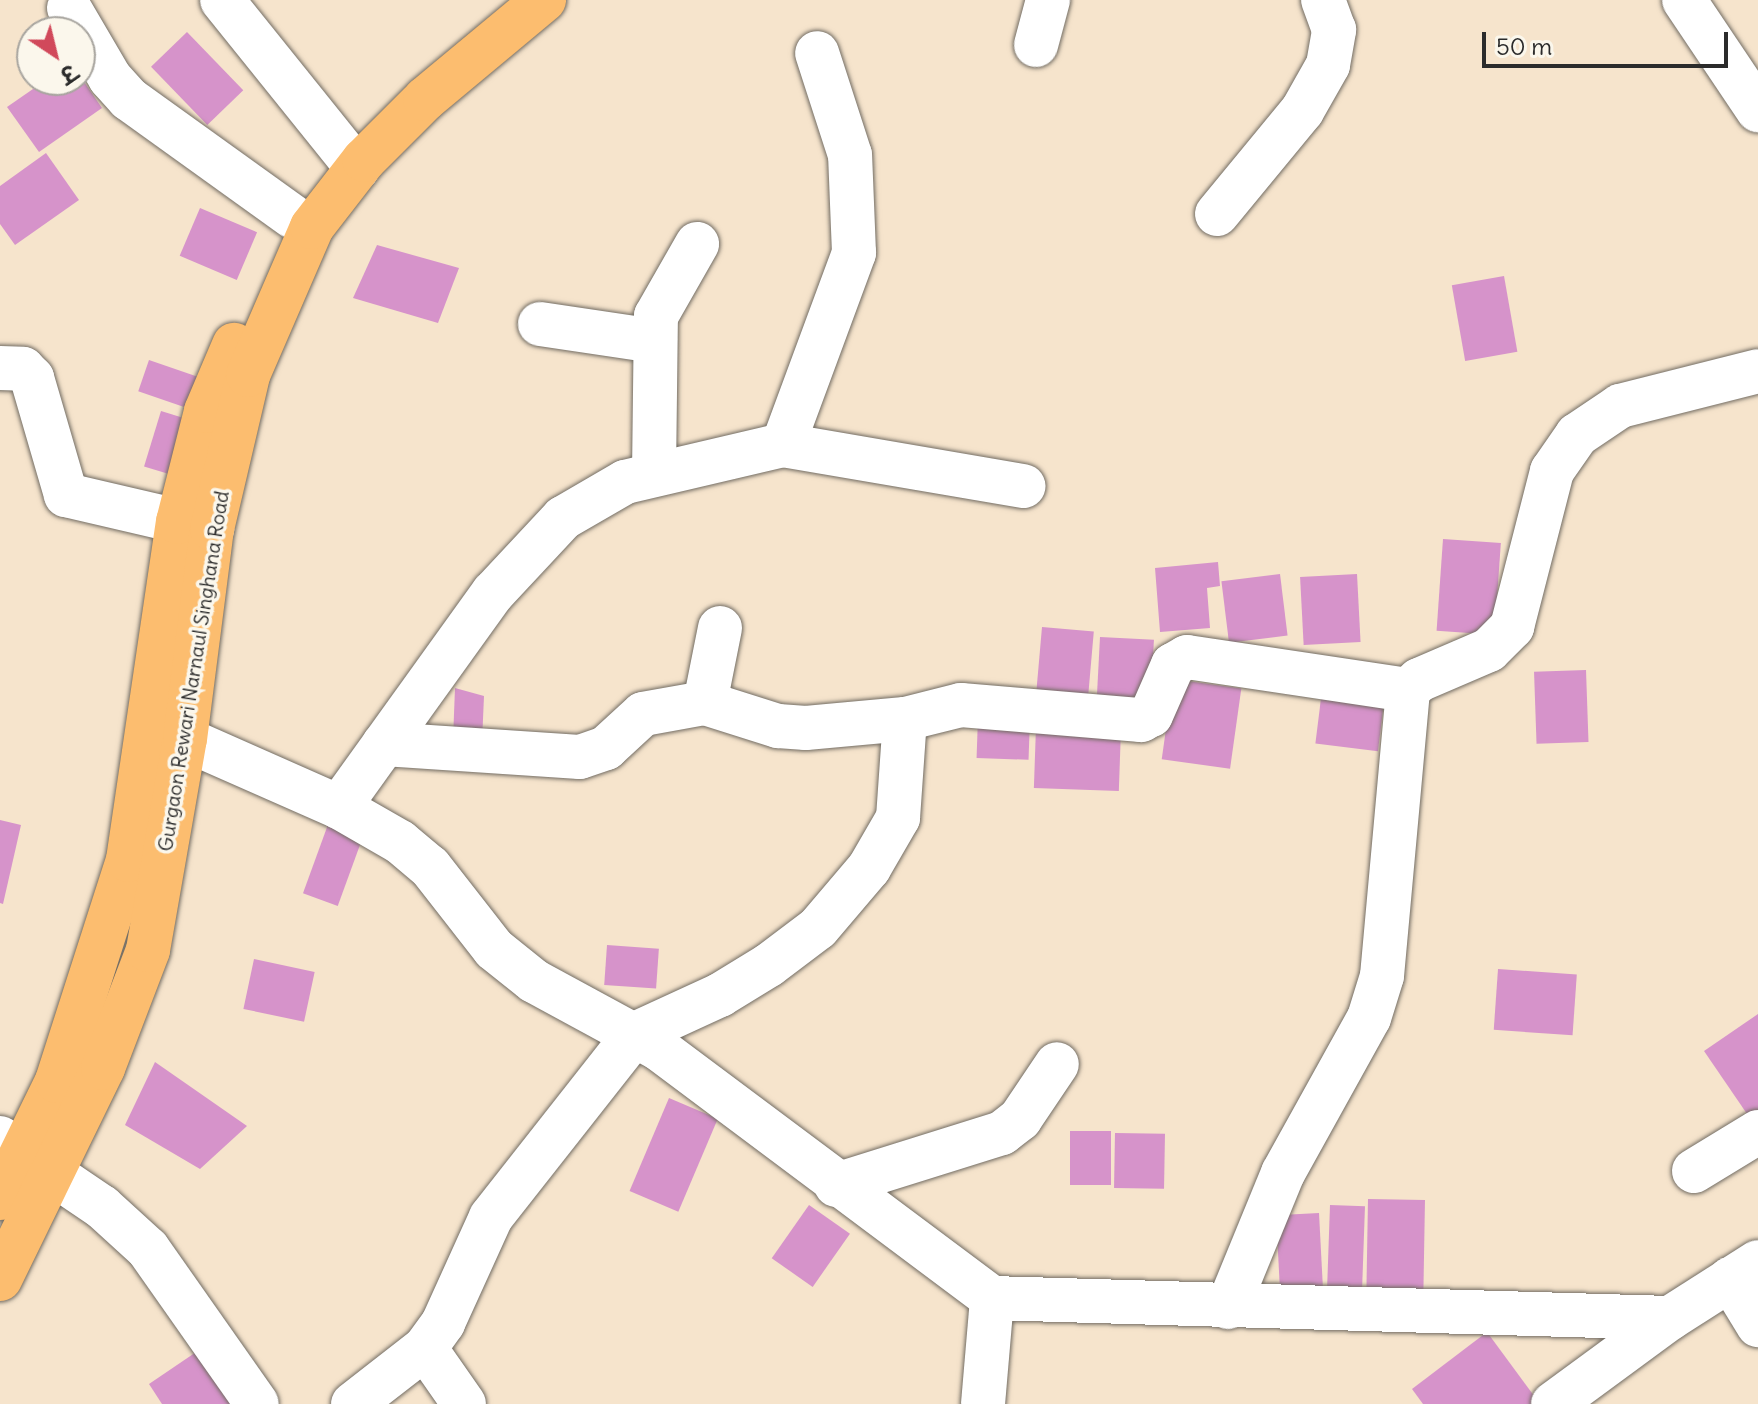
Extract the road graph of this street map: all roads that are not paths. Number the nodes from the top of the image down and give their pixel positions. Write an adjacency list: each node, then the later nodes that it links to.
1 (222, 0): 11 (street)
2 (499, 0): 11 (highway, Gurgaon Rewari Narnaul Singhana Road)
3 (544, 0): 11 (highway, Gurgaon Rewari Narnaul Singhana Road)
4 (1048, 0): 8 (street)
5 (1323, 0): 12 (street)
6 (1684, 0): 10 (street)
7 (69, 8): 13 (street)
8 (1036, 45)
9 (817, 53): 19 (street)
10 (1758, 110)
11 (350, 161): 13 (highway, Gurgaon Rewari Narnaul Singhana Road); 22 (highway, Gurgaon Rewari Narnaul Singhana Road)
12 (1217, 214)
13 (292, 216): 22 (highway, Gurgaon Rewari Narnaul Singhana Road)
14 (697, 244): 16 (street)
15 (540, 324): 16 (street)
16 (655, 341): 20 (street)
17 (0, 368): 22 (street)
18 (1758, 371): 24 (street)
19 (783, 445): 20 (street); 21 (street)
20 (654, 474): 28 (street)
21 (1024, 486)
22 (195, 525): 27 (highway, Gurgaon Rewari Narnaul Singhana Road); 33 (highway, Gurgaon Rewari Narnaul Singhana Road)
23 (720, 628): 25 (street)
24 (1408, 690): 26 (street); 40 (street)
25 (705, 703): 26 (street); 28 (street)
26 (905, 719): 30 (street)
27 (185, 739): 29 (street); 33 (highway, Gurgaon Rewari Narnaul Singhana Road)
28 (384, 744): 29 (street)
29 (339, 807): 30 (street)
30 (635, 1034): 35 (street); 43 (street)
31 (1057, 1064): 35 (street)
32 (1758, 1132): 34 (street)
33 (25, 1154): 36 (highway, Gurgaon Rewari Narnaul Singhana Road); 38 (highway, Gurgaon Rewari Narnaul Singhana Road); 44 (street)
34 (1694, 1171)
35 (836, 1185): 39 (street)
36 (0, 1198)
37 (1744, 1271): 41 (street); 42 (street)
38 (0, 1279)
39 (992, 1298): 40 (street); 47 (street)
40 (1228, 1307): 41 (street)
41 (1670, 1318): 48 (street)
42 (1758, 1325)
43 (425, 1348): 45 (street); 46 (street)
44 (257, 1404)
45 (353, 1404)
46 (464, 1404)
47 (983, 1404)
48 (1553, 1404)

